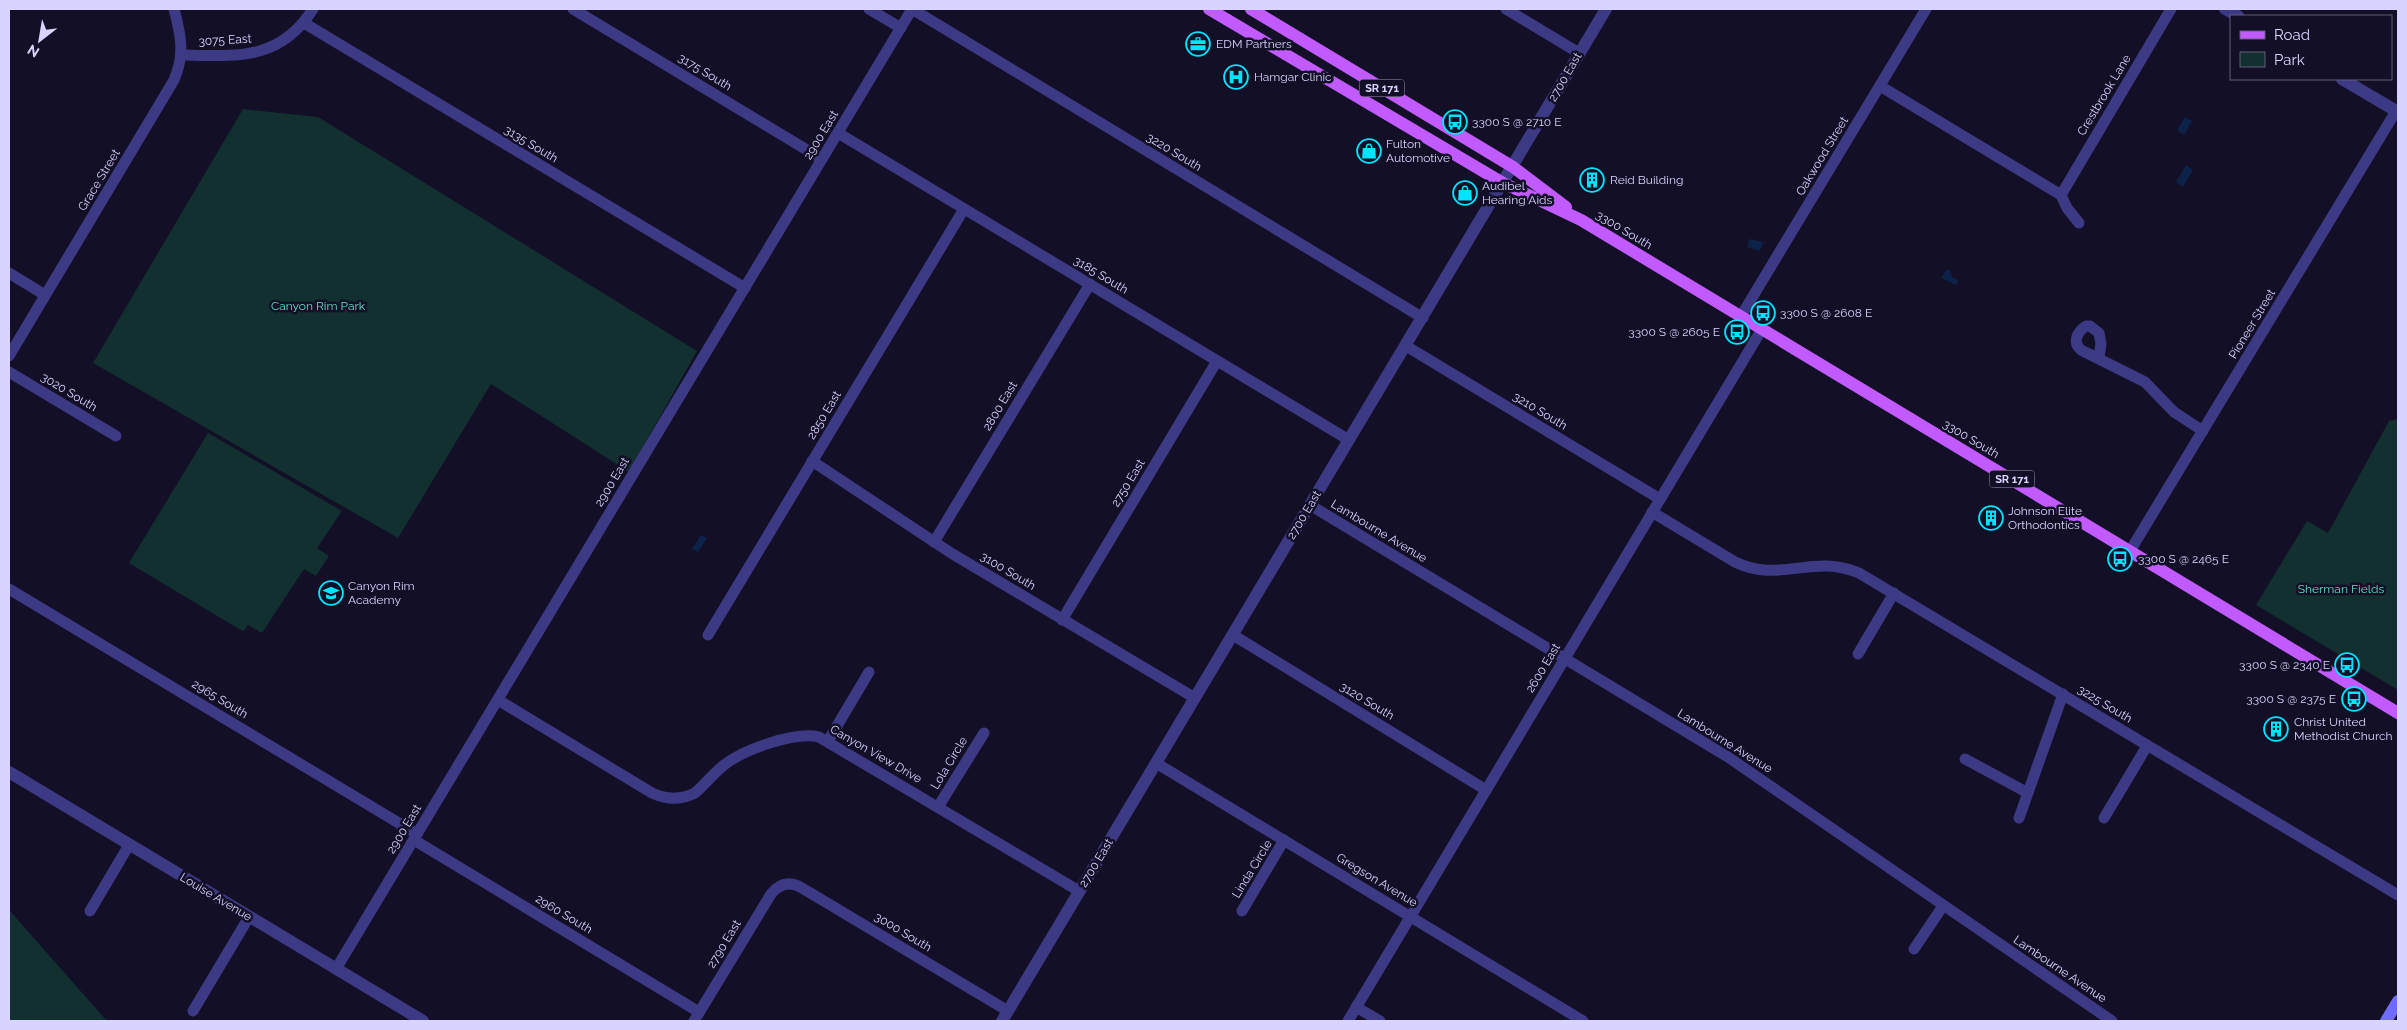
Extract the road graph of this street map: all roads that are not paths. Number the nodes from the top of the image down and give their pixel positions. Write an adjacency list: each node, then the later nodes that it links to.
1 (174, 9): 17 (street, Grace Street)
2 (313, 9): 14 (street, 3075 East)
3 (573, 9): 22 (street, 3175 South)
4 (869, 9): 15 (street)
5 (912, 9): 15 (street, 2900 East); 34 (street, 3220 South)
6 (1209, 9): 24 (main road, 3300 South / SR 171)
7 (1251, 9): 23 (main road, 3300 South / SR 171)
8 (1506, 9): 16 (street)
9 (1606, 9): 16 (street, 2700 East)
10 (1926, 9): 19 (street, Oakwood Street)
11 (2171, 9): 25 (street, Crestbrook Lane)
12 (2225, 9): 13 (street)
13 (2236, 15)
14 (304, 23): 17 (street, 3075 East); 31 (street, 3135 South)
15 (901, 28): 21 (street, 2900 East)
16 (1579, 53): 23 (street, 2700 East)
17 (182, 55): 32 (street, Grace Street)
18 (2344, 80): 20 (street)
19 (1880, 86): 25 (street); 33 (street, Oakwood Street)
20 (2397, 112): 41 (street, Pioneer Street)
21 (838, 133): 22 (street, 2900 East); 26 (street, 3185 South)
22 (822, 159): 31 (street, 2900 East)
23 (1513, 166): 24 (street, 2700 East); 27 (main road, 3300 South / SR 171)
24 (1503, 183): 27 (main road, 3300 South / SR 171); 34 (street, 2700 East)
25 (2061, 195): 28 (street)
26 (964, 209): 30 (street, 3185 South); 44 (street, 2850 East)
27 (1581, 220): 33 (main road, 3300 South / SR 171)
28 (2079, 223)
29 (9, 273): 32 (street)
30 (1090, 284): 39 (street, 3185 South); 48 (street, 2800 East)
31 (745, 288): 60 (street, 2900 East)
32 (45, 295): 37 (street, Grace Street)
33 (1740, 316): 35 (main road, 3300 South / SR 171)
34 (1422, 318): 36 (street, 2700 East)
35 (1762, 329): 45 (street, 2600 East); 49 (main road, 3300 South / SR 171)
36 (1406, 346): 43 (street, 2700 East); 45 (street, 3210 South)
37 (9, 356)
38 (2099, 357): 41 (street)
39 (1217, 361): 43 (street, 3185 South); 52 (street, 2750 East)
40 (9, 372): 42 (street, 3020 South)
41 (2203, 431): 49 (street, Pioneer Street)
42 (116, 436)
43 (1349, 440): 46 (street, 2700 East)
44 (812, 461): 48 (street, 3100 South); 53 (street, 2850 East)
45 (1660, 500): 47 (street, 2600 East)
46 (1310, 505): 54 (street, 2700 East); 56 (street, Lambourne Avenue)
47 (1652, 512): 51 (street, 3225 South); 56 (street, 2600 East)
48 (934, 542): 52 (street, 3100 South)
49 (2130, 551): 61 (main road, 3300 South / SR 171)
50 (9, 589): 73 (street, 2965 South)
51 (1894, 593): 55 (street); 58 (street, 3225 South)
52 (1062, 620): 59 (street, 3100 South)
53 (708, 635)
54 (1233, 635): 59 (street, 2700 East); 68 (street, 3120 South)
55 (1858, 654)
56 (1564, 659): 68 (street, 2600 East); 79 (street, Lambourne Avenue)
57 (869, 672): 63 (street)
58 (2062, 694): 64 (street, 3225 South); 69 (street)
59 (1195, 698): 66 (street, 2700 East)
60 (498, 700): 63 (street, Canyon View Drive); 73 (street, 2900 East)
61 (2398, 713)
62 (984, 733): 70 (street, Lola Circle)
63 (828, 741): 70 (street, Canyon View Drive)
64 (2147, 746): 72 (street); 78 (street, 3225 South)
65 (1965, 759): 69 (street)
66 (1156, 762): 74 (street, Gregson Avenue); 77 (street, 2700 East)
67 (9, 772): 75 (street, Louise Avenue)
68 (1486, 790): 82 (street, 2600 East)
69 (2028, 793): 71 (street)
70 (938, 807): 77 (street, Canyon View Drive)
71 (2020, 818)
72 (2104, 818)
73 (416, 837): 85 (street, 2900 East); 89 (street, 2960 South)
74 (1284, 840): 81 (street, Linda Circle); 82 (street, Gregson Avenue)
75 (129, 845): 80 (street); 83 (street, Louise Avenue)
76 (783, 884): 89 (street, 2790 East); 90 (street, 3000 South)
77 (1079, 892): 90 (street, 2700 East)
78 (2398, 895)
79 (1943, 906): 84 (street); 96 (street, Lambourne Avenue)
80 (90, 910)
81 (1242, 911)
82 (1411, 916): 87 (street, 2600 East); 95 (street, Gregson Avenue)
83 (249, 917): 85 (street, Louise Avenue); 88 (street)
84 (1914, 949)
85 (336, 969): 92 (street, Louise Avenue)
86 (2398, 1001): 91 (main road)
87 (1356, 1007): 93 (street, 2600 East); 94 (street)
88 (193, 1011)
89 (696, 1016)
90 (1005, 1016)
91 (2391, 1019)
92 (418, 1020)
93 (1348, 1021)
94 (1380, 1021)
95 (1583, 1021)
96 (2112, 1021)

